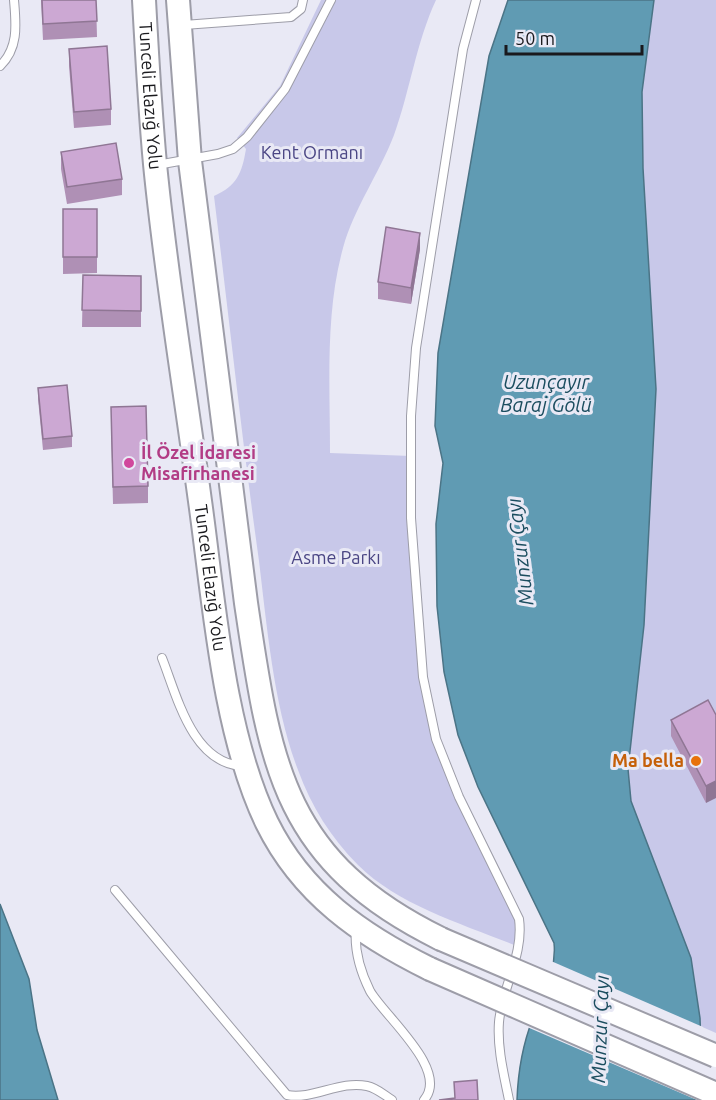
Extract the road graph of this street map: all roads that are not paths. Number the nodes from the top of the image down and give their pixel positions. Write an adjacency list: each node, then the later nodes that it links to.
1 (14, 0): 8 (lane)
2 (144, 0): 10 (main road, Tunceli Elazığ Yolu)
3 (178, 0): 7 (main road, Tunceli Elazığ Yolu)
4 (303, 0): 7 (lane)
5 (331, 0): 9 (lane)
6 (476, 0): 20 (lane)
7 (179, 25): 9 (main road, Tunceli Elazığ Yolu)
8 (0, 66)
9 (190, 161): 10 (lane); 15 (main road, Tunceli Elazığ Yolu, bridge)
10 (156, 165): 12 (main road, Tunceli Elazığ Yolu)
11 (162, 658): 12 (lane)
12 (246, 766): 14 (main road, Tunceli Elazığ Yolu)
13 (115, 890): 17 (lane)
14 (356, 928): 16 (main road, Tunceli Elazığ Yolu, bridge); 19 (lane)
15 (716, 1056)
16 (716, 1094)
17 (290, 1097): 18 (lane)
18 (392, 1100)
19 (424, 1100)
20 (509, 1100)

